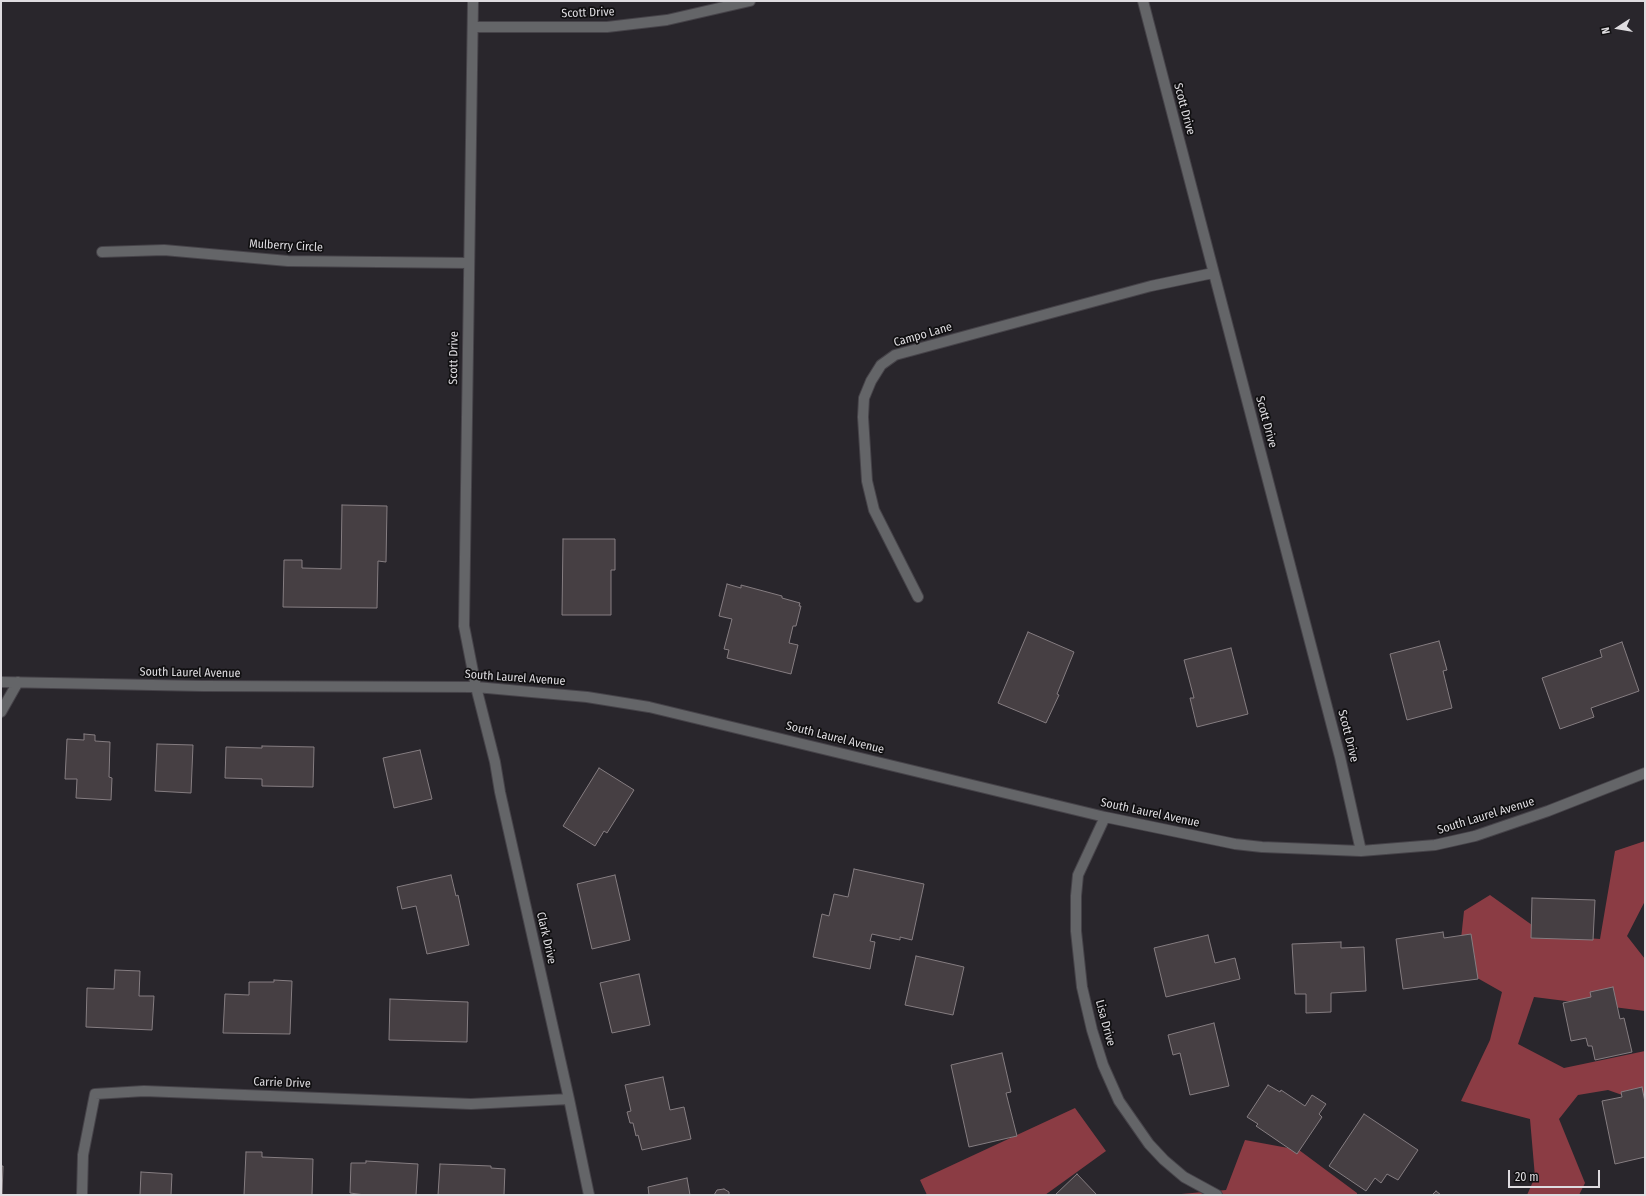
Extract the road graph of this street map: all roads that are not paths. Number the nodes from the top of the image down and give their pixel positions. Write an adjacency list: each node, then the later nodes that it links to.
1 (473, 1): 4 (street, Scott Drive)
2 (750, 1): 4 (street, Scott Drive)
3 (1143, 1): 7 (street, Scott Drive)
4 (473, 27): 6 (street, Scott Drive)
5 (102, 252): 6 (street, Mulberry Circle)
6 (468, 262): 11 (street, Scott Drive)
7 (1214, 273): 8 (street, Campo Lane); 15 (street, Scott Drive)
8 (918, 597)
9 (1, 682): 10 (street, South Laurel Avenue)
10 (18, 682): 11 (street, South Laurel Avenue); 12 (street)
11 (476, 687): 14 (street, South Laurel Avenue); 16 (street, Clark Drive)
12 (1, 712)
13 (1645, 773): 15 (street, South Laurel Avenue)
14 (1105, 817): 15 (street, South Laurel Avenue); 19 (street, Lisa Drive)
15 (1361, 851)
16 (569, 1099): 17 (street, Carrie Drive); 18 (street, Clark Drive)
17 (82, 1195)
18 (589, 1195)
19 (1217, 1195)

